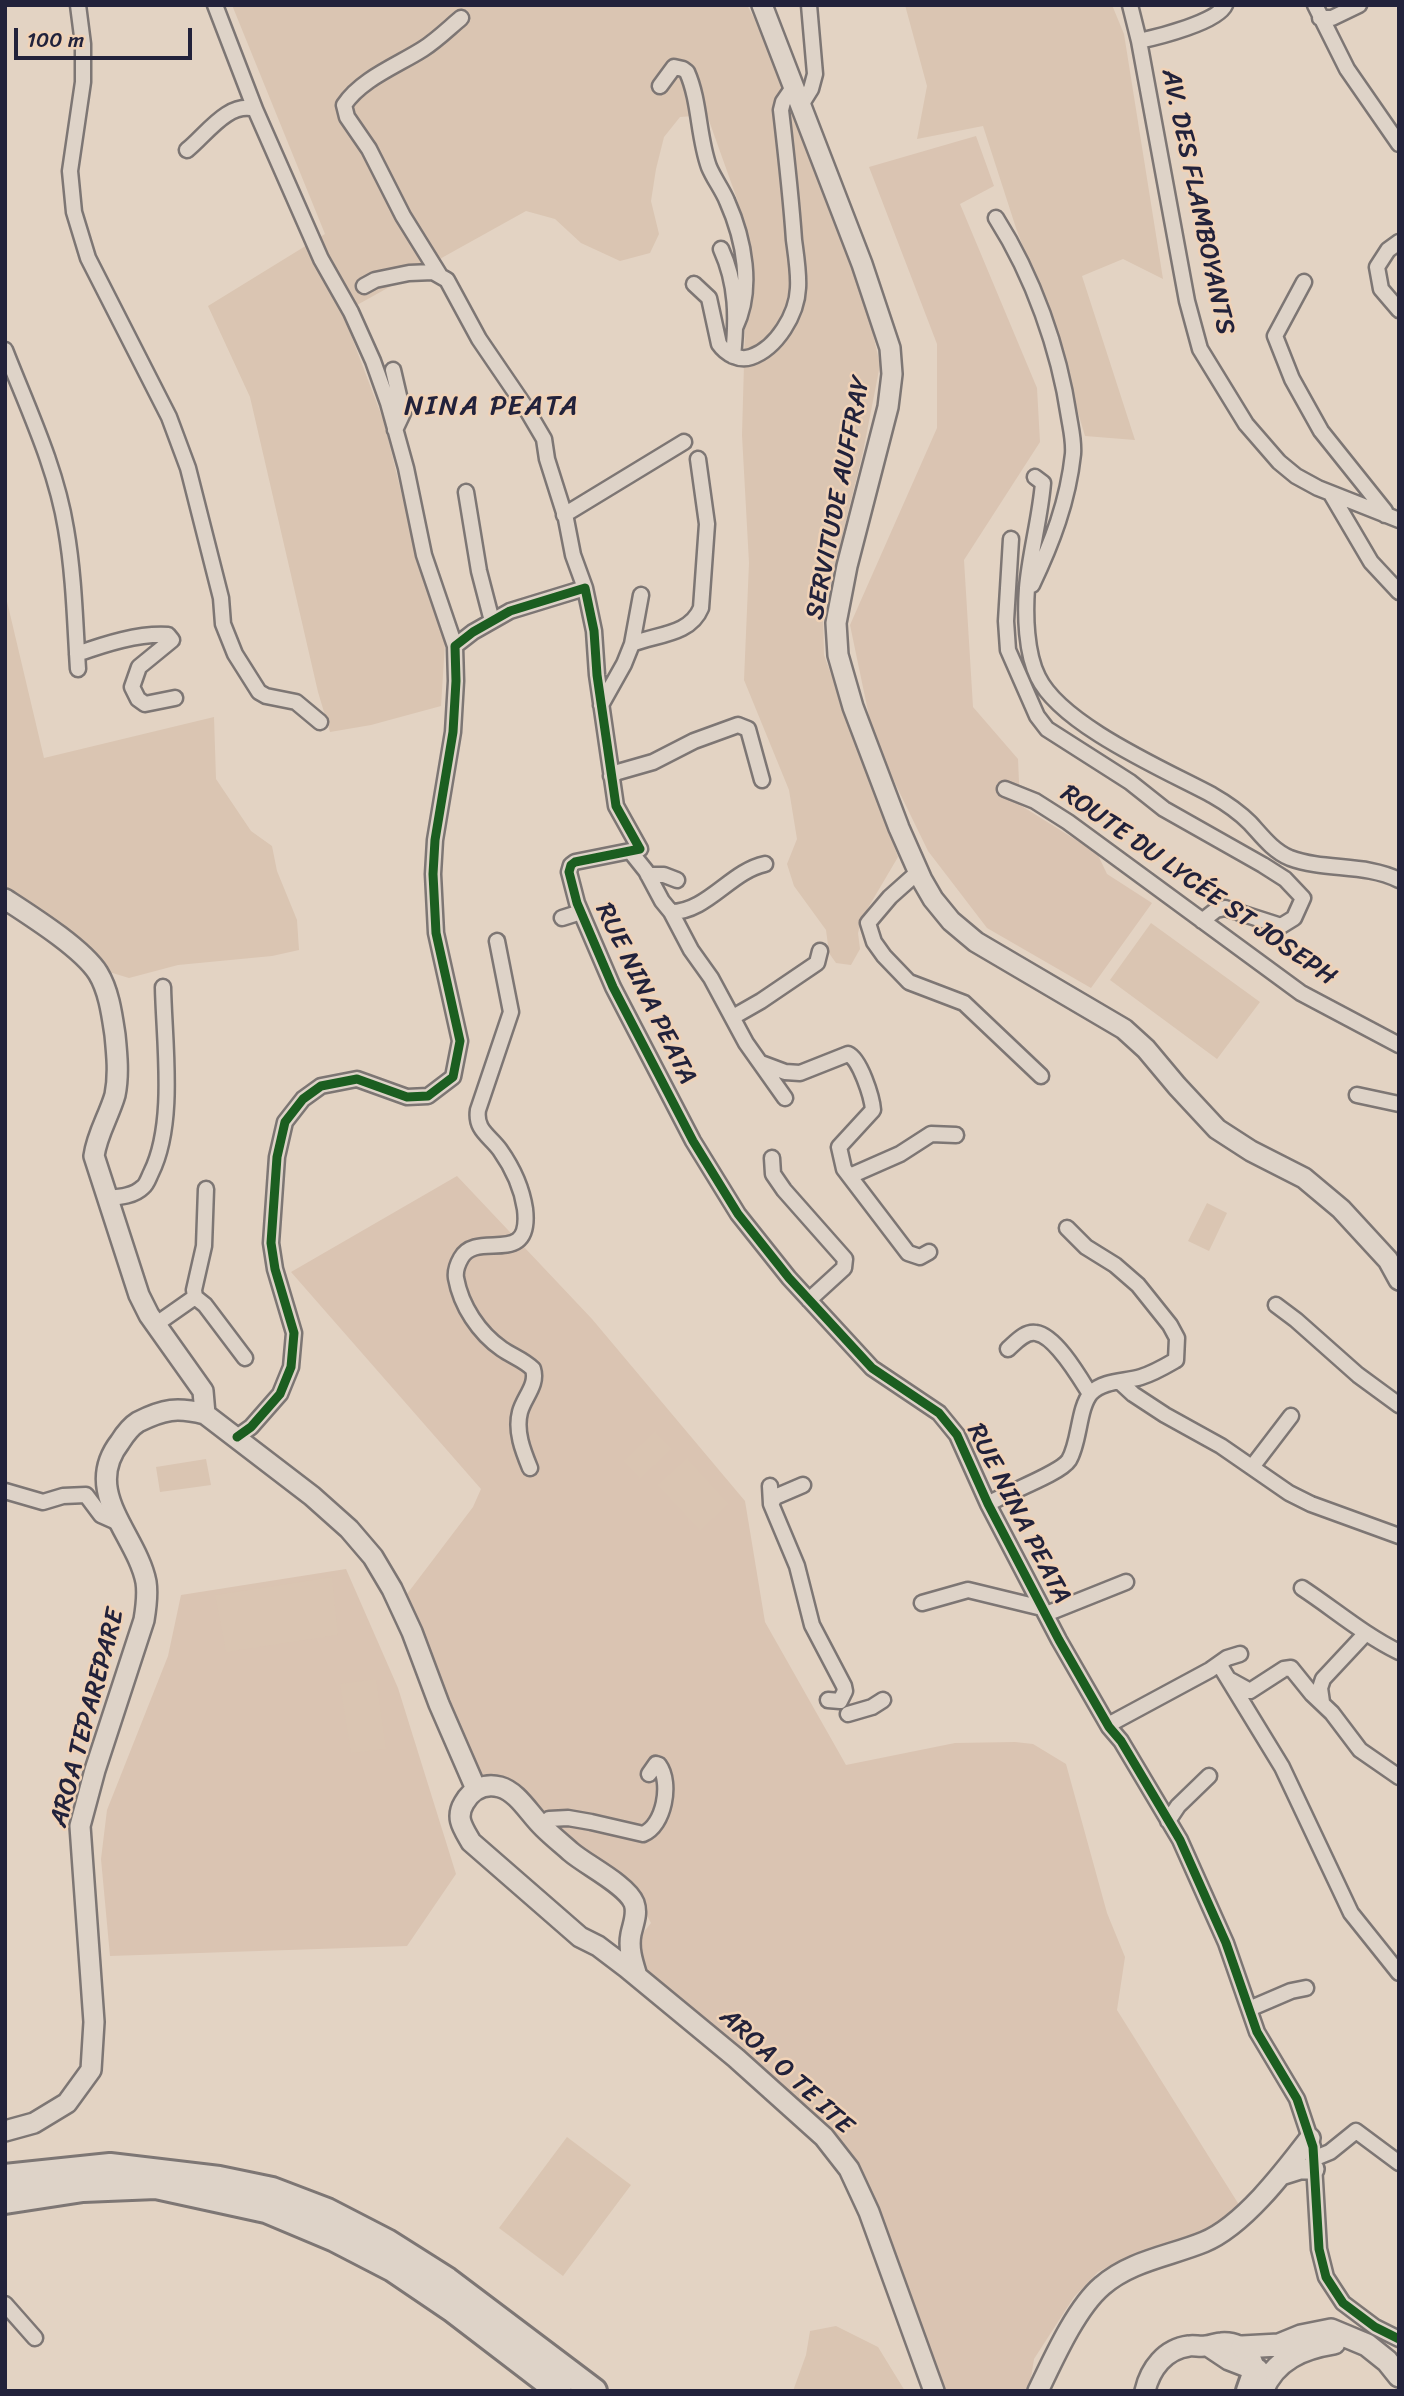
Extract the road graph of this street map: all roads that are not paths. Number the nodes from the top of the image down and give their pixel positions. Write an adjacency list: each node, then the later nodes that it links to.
1 (78, 5): 47 (street)
2 (215, 5): 14 (street)
3 (762, 5): 12 (main road, SERVITUDE AUFFRAY)
4 (809, 5): 13 (street)
5 (1130, 5): 10 (street, AV. DES FLAMBOYANTS)
6 (1225, 5): 10 (street)
7 (1359, 5): 8 (street)
8 (1318, 12): 15 (street)
9 (461, 18): 20 (street)
10 (1139, 41): 34 (street, AV. DES FLAMBOYANTS)
11 (660, 86): 25 (street)
12 (794, 86): 13 (main road, SERVITUDE AUFFRAY); 27 (street)
13 (801, 105): 53 (main road, SERVITUDE AUFFRAY)
14 (255, 109): 16 (street); 29 (street)
15 (1399, 144)
16 (187, 150)
17 (996, 218): 41 (street)
18 (1399, 242): 24 (street)
19 (721, 249): 25 (street)
20 (439, 274): 23 (street); 35 (street)
21 (1304, 282): 36 (street)
22 (694, 284): 27 (street)
23 (364, 286)
24 (1399, 310)
25 (735, 328): 27 (street)
26 (5, 351): 45 (street)
27 (733, 355)
28 (393, 370): 29 (street)
29 (396, 430): 44 (street)
30 (684, 442): 35 (street)
31 (698, 459): 43 (street)
32 (1035, 477): 41 (street)
33 (466, 492): 42 (street)
34 (1331, 494): 36 (street, AV. DES FLAMBOYANTS); 39 (street)
35 (564, 515): 38 (street)
36 (1392, 517)
37 (1011, 540): 61 (street)
38 (585, 588): 42 (street); 46 (street)
39 (1399, 593)
40 (641, 595): 43 (street)
41 (1027, 596): 56 (street)
42 (492, 621): 44 (street)
43 (632, 644): 46 (street)
44 (455, 646): 91 (street)
45 (175, 698)
46 (601, 705): 48 (street)
47 (320, 722)
48 (611, 776): 49 (street); 51 (street)
49 (762, 780)
50 (1005, 789): 61 (street, ROUTE DU LYCÉE ST JOSEPH)
51 (630, 851): 54 (street); 58 (street, RUE NINA PEATA)
52 (765, 864): 59 (street)
53 (918, 872): 68 (street); 79 (main road, SERVITUDE AUFFRAY)
54 (648, 875): 55 (street); 59 (street)
55 (677, 880)
56 (1399, 880)
57 (5, 899): 76 (main road)
58 (581, 912): 60 (street); 81 (street, RUE NINA PEATA)
59 (671, 912): 65 (street)
60 (562, 918)
61 (1202, 921): 66 (street, ROUTE DU LYCÉE ST JOSEPH)
62 (497, 941): 93 (street)
63 (820, 951): 65 (street)
64 (163, 987): 76 (street)
65 (733, 1017): 67 (street)
66 (1399, 1045)
67 (761, 1063): 70 (street); 74 (street)
68 (1041, 1076)
69 (1357, 1095): 71 (street)
70 (785, 1098)
71 (1399, 1104)
72 (956, 1135): 74 (street)
73 (772, 1158): 81 (street)
74 (850, 1177): 78 (street)
75 (206, 1189): 80 (street)
76 (108, 1198): 83 (main road)
77 (1067, 1228): 86 (street)
78 (929, 1252)
79 (1399, 1280)
80 (195, 1297): 83 (street); 85 (street)
81 (809, 1300): 98 (street, RUE NINA PEATA)
82 (1276, 1305): 88 (street)
83 (155, 1325): 89 (main road)
84 (1008, 1349): 87 (street)
85 (245, 1358)
86 (1120, 1382): 87 (street); 92 (street)
87 (1090, 1394): 98 (street)
88 (1399, 1405)
89 (205, 1414): 91 (main road); 99 (main road, AROA TEPAREPARE)
90 (1291, 1416): 92 (street)
91 (237, 1437): 118 (main road)
92 (1252, 1467): 100 (street)
93 (530, 1468)
94 (803, 1485): 97 (street)
95 (770, 1486): 97 (street)
96 (5, 1491): 99 (street)
97 (771, 1504): 110 (street)
98 (988, 1504): 104 (street, RUE NINA PEATA)
99 (119, 1523): 127 (main road, AROA TEPAREPARE)
100 (1399, 1536)
101 (1126, 1582): 104 (street)
102 (1302, 1588): 105 (street)
103 (922, 1603): 104 (street)
104 (1044, 1611): 114 (street, RUE NINA PEATA)
105 (1366, 1633): 106 (street); 112 (street)
106 (1399, 1652)
107 (1240, 1654): 108 (street)
108 (1219, 1664): 109 (street); 114 (street)
109 (1230, 1680): 112 (street); 123 (street)
110 (828, 1700)
111 (883, 1700): 113 (street)
112 (1322, 1702): 117 (street)
113 (848, 1714)
114 (1108, 1725): 119 (street, RUE NINA PEATA)
115 (649, 1774): 120 (street)
116 (1209, 1776): 119 (street)
117 (1399, 1777)
118 (476, 1789): 120 (main road); 122 (main road, AROA O TE ITE)
119 (1168, 1821): 126 (street, RUE NINA PEATA)
120 (542, 1826): 121 (main road)
121 (631, 1934): 122 (main road); 124 (main road)
122 (598, 1946): 124 (main road, AROA O TE ITE)
123 (1399, 1973)
124 (637, 1976): 144 (main road, AROA O TE ITE)
125 (1306, 1988): 126 (street)
126 (1249, 2008): 128 (street, RUE NINA PEATA)
127 (5, 2131)
128 (1312, 2153): 129 (street); 130 (main road); 130 (main road); 135 (street, RUE NINA PEATA)
129 (1399, 2163)
130 (1282, 2175): 145 (main road)
131 (5, 2177): 143 (highway)
132 (5, 2201): 142 (highway)
133 (5, 2304): 134 (street)
134 (36, 2338)
135 (1399, 2339)
136 (1361, 2342): 137 (main road); 140 (main road); 141 (main road)
137 (1279, 2345): 139 (main road); 141 (main road)
138 (1208, 2346): 139 (main road); 141 (main road); 146 (main road)
139 (1242, 2347): 141 (main road)
140 (1399, 2376)
141 (1259, 2383)
142 (559, 2391)
143 (593, 2391)
144 (934, 2391)
145 (1038, 2391)
146 (1145, 2391)

